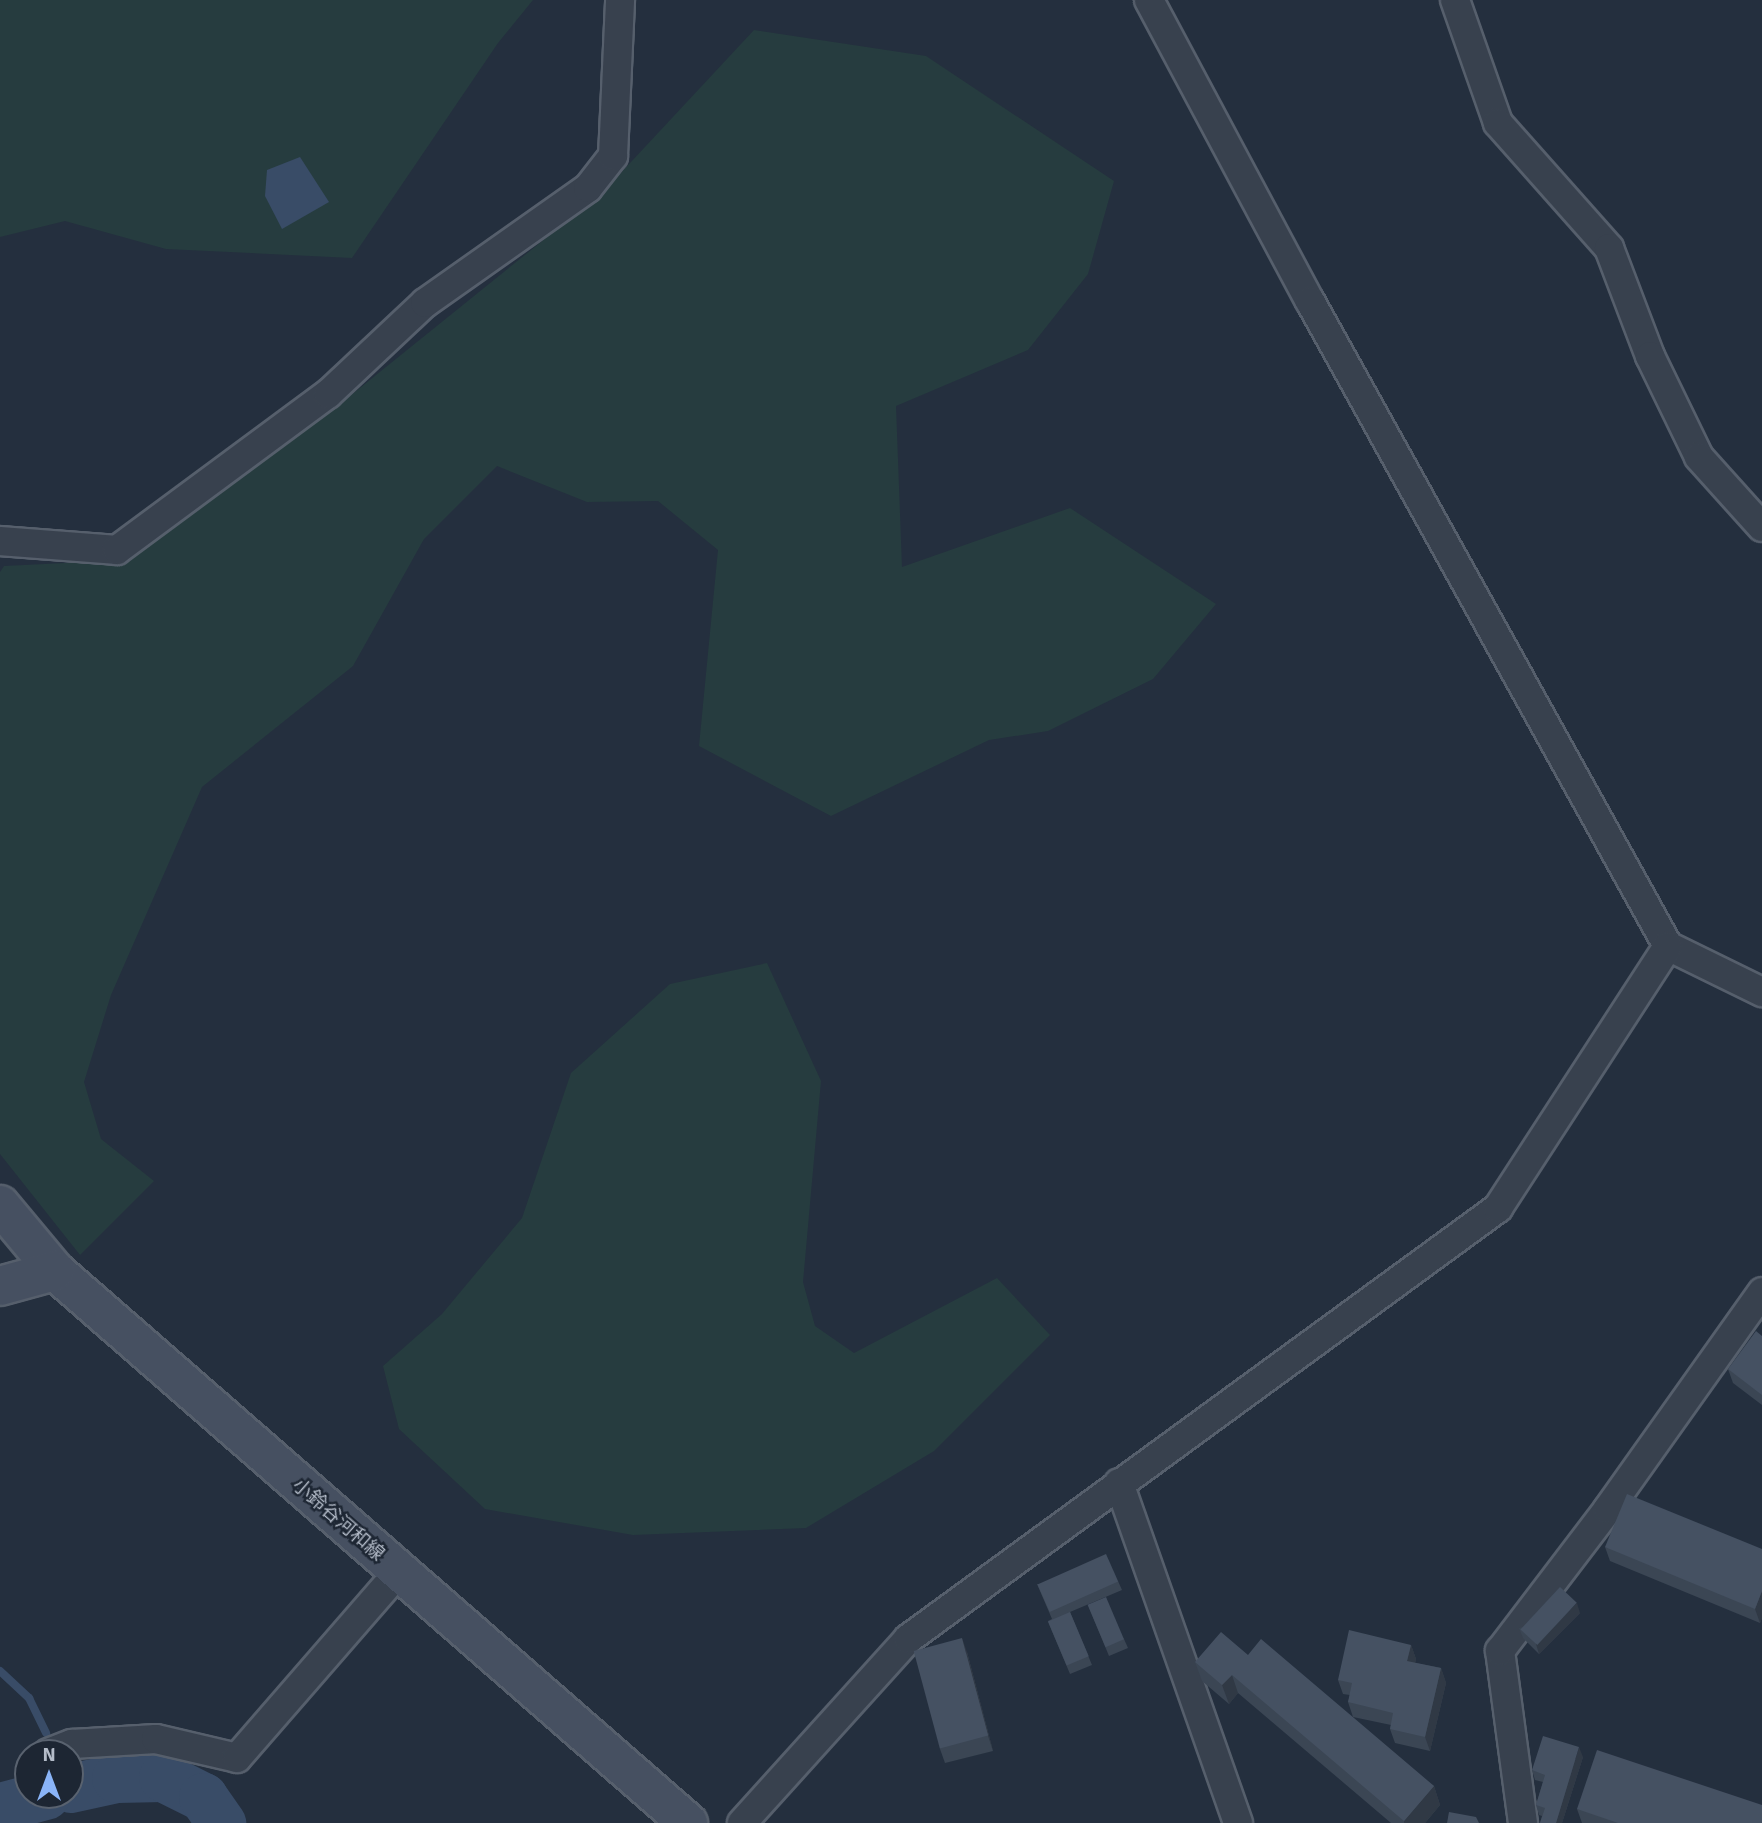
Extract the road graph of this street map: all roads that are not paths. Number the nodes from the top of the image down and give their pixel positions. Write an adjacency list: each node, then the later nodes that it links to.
1 (620, 0): 5 (street)
2 (1149, 0): 6 (street)
3 (1455, 0): 4 (street)
4 (1762, 527)
5 (0, 541)
6 (1668, 946): 7 (street); 12 (street)
7 (1762, 992)
8 (0, 1205): 9 (main road, 小鈴谷河和線)
9 (55, 1271): 10 (main road); 13 (main road, 小鈴谷河和線)
10 (0, 1286)
11 (1762, 1292): 18 (street)
12 (1119, 1483): 16 (street); 17 (street)
13 (398, 1573): 14 (street); 15 (main road, 小鈴谷河和線)
14 (84, 1743)
15 (688, 1823)
16 (742, 1823)
17 (1238, 1823)
18 (1522, 1823)

